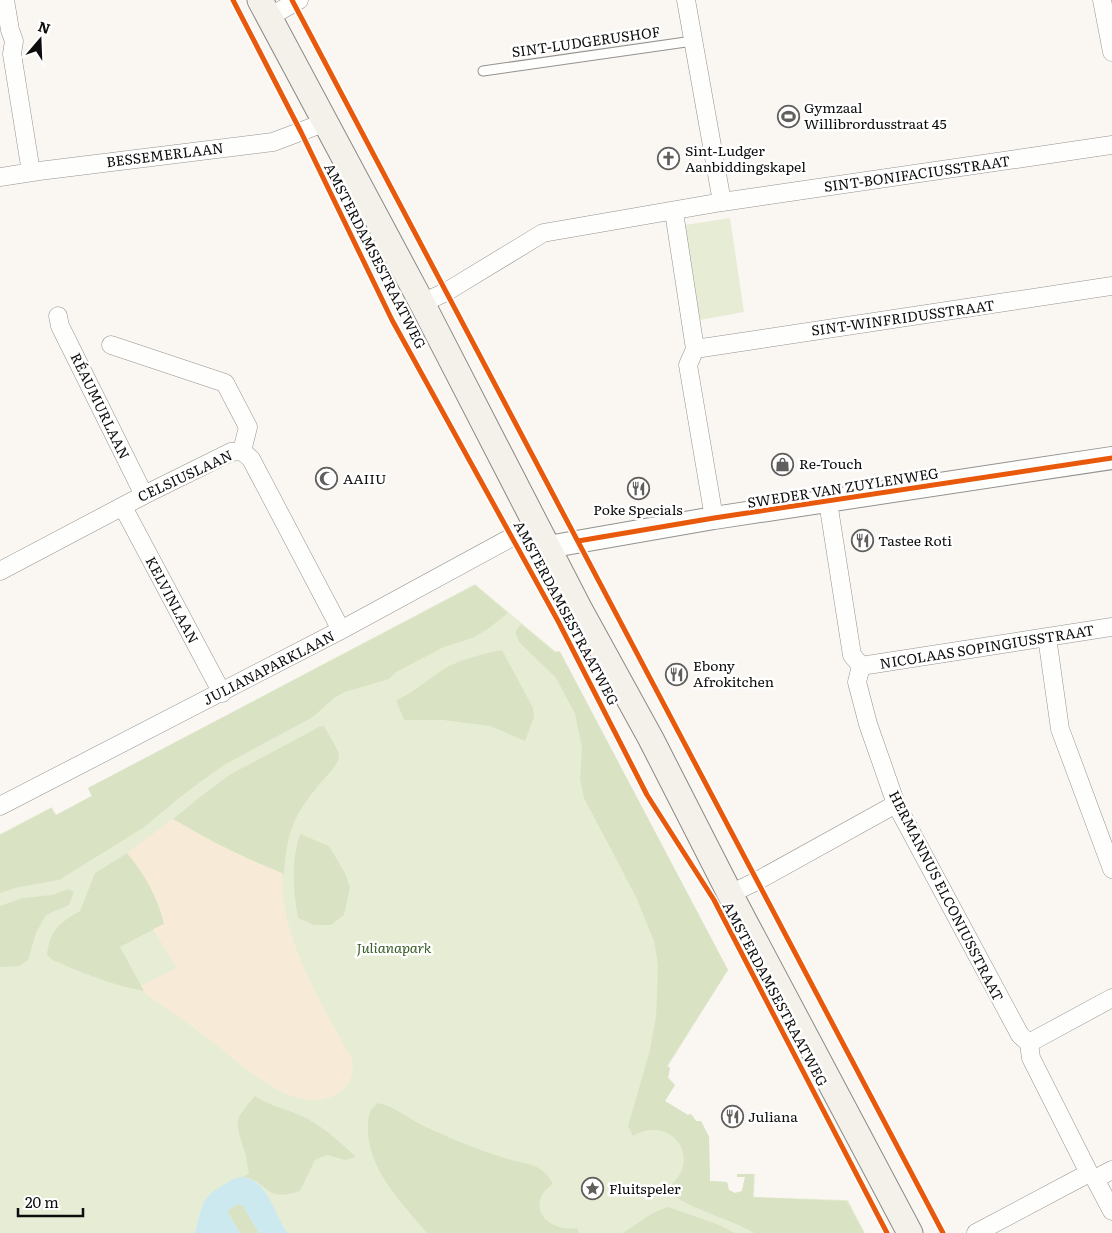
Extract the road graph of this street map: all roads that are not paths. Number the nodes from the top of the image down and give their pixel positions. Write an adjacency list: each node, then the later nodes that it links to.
1 (5, 0): 11 (street)
2 (299, 0): 5 (street)
3 (686, 0): 6 (street)
4 (1102, 0): 7 (street)
5 (264, 9): 9 (main road, AMSTERDAMSESTRAATWEG)
6 (693, 41): 8 (lane, SINT-LUDGERUSHOF); 13 (street)
7 (1112, 52)
8 (483, 71)
9 (326, 122): 11 (street, BESSEMERLAAN); 16 (main road, AMSTERDAMSESTRAATWEG)
10 (1112, 145): 13 (street, SINT-BONIFACIUSSTRAAT)
11 (31, 172): 12 (street, BESSEMERLAAN)
12 (0, 177)
13 (722, 202): 14 (street, SINT-BONIFACIUSSTRAAT)
14 (674, 212): 16 (street); 19 (street)
15 (1112, 286): 19 (street, SINT-WINFRIDUSSTRAAT)
16 (422, 303): 26 (main road, AMSTERDAMSESTRAATWEG)
17 (58, 316): 22 (street, RÉAUMURLAAN)
18 (111, 345): 20 (street)
19 (694, 349): 25 (street)
20 (242, 452): 22 (street, CELSIUSLAAN); 30 (street, CELSIUSLAAN)
21 (1112, 458): 23 (street, SWEDER VAN ZUYLENWEG)
22 (144, 495): 24 (street, CELSIUSLAAN)
23 (828, 502): 25 (street, SWEDER VAN ZUYLENWEG); 32 (street)
24 (124, 507): 28 (street, CELSIUSLAAN); 33 (street, KELVINLAAN)
25 (714, 518): 27 (street, SWEDER VAN ZUYLENWEG)
26 (536, 524): 27 (main road, AMSTERDAMSESTRAATWEG); 30 (street, JULIANAPARKLAAN)
27 (548, 547): 37 (main road, AMSTERDAMSESTRAATWEG)
28 (0, 571)
29 (1112, 627): 31 (street, NICOLAAS SOPINGIUSSTRAAT)
30 (341, 630): 33 (street, JULIANAPARKLAAN)
31 (1047, 637): 32 (street, NICOLAAS SOPINGIUSSTRAAT); 36 (street)
32 (861, 666): 34 (street, HERMANNUS ELCONIUSSTRAAT)
33 (222, 693): 35 (street, JULIANAPARKLAAN)
34 (896, 804): 37 (street); 39 (street, HERMANNUS ELCONIUSSTRAAT)
35 (0, 806)
36 (1112, 869)
37 (730, 894): 43 (main road, AMSTERDAMSESTRAATWEG)
38 (1112, 998): 39 (street)
39 (1030, 1043): 41 (street, HERMANNUS ELCONIUSSTRAAT)
40 (1112, 1170): 41 (street)
41 (1092, 1176): 42 (street, HERMANNUS ELCONIUSSTRAAT); 44 (street)
42 (1112, 1211)
43 (910, 1233)
44 (976, 1233)

